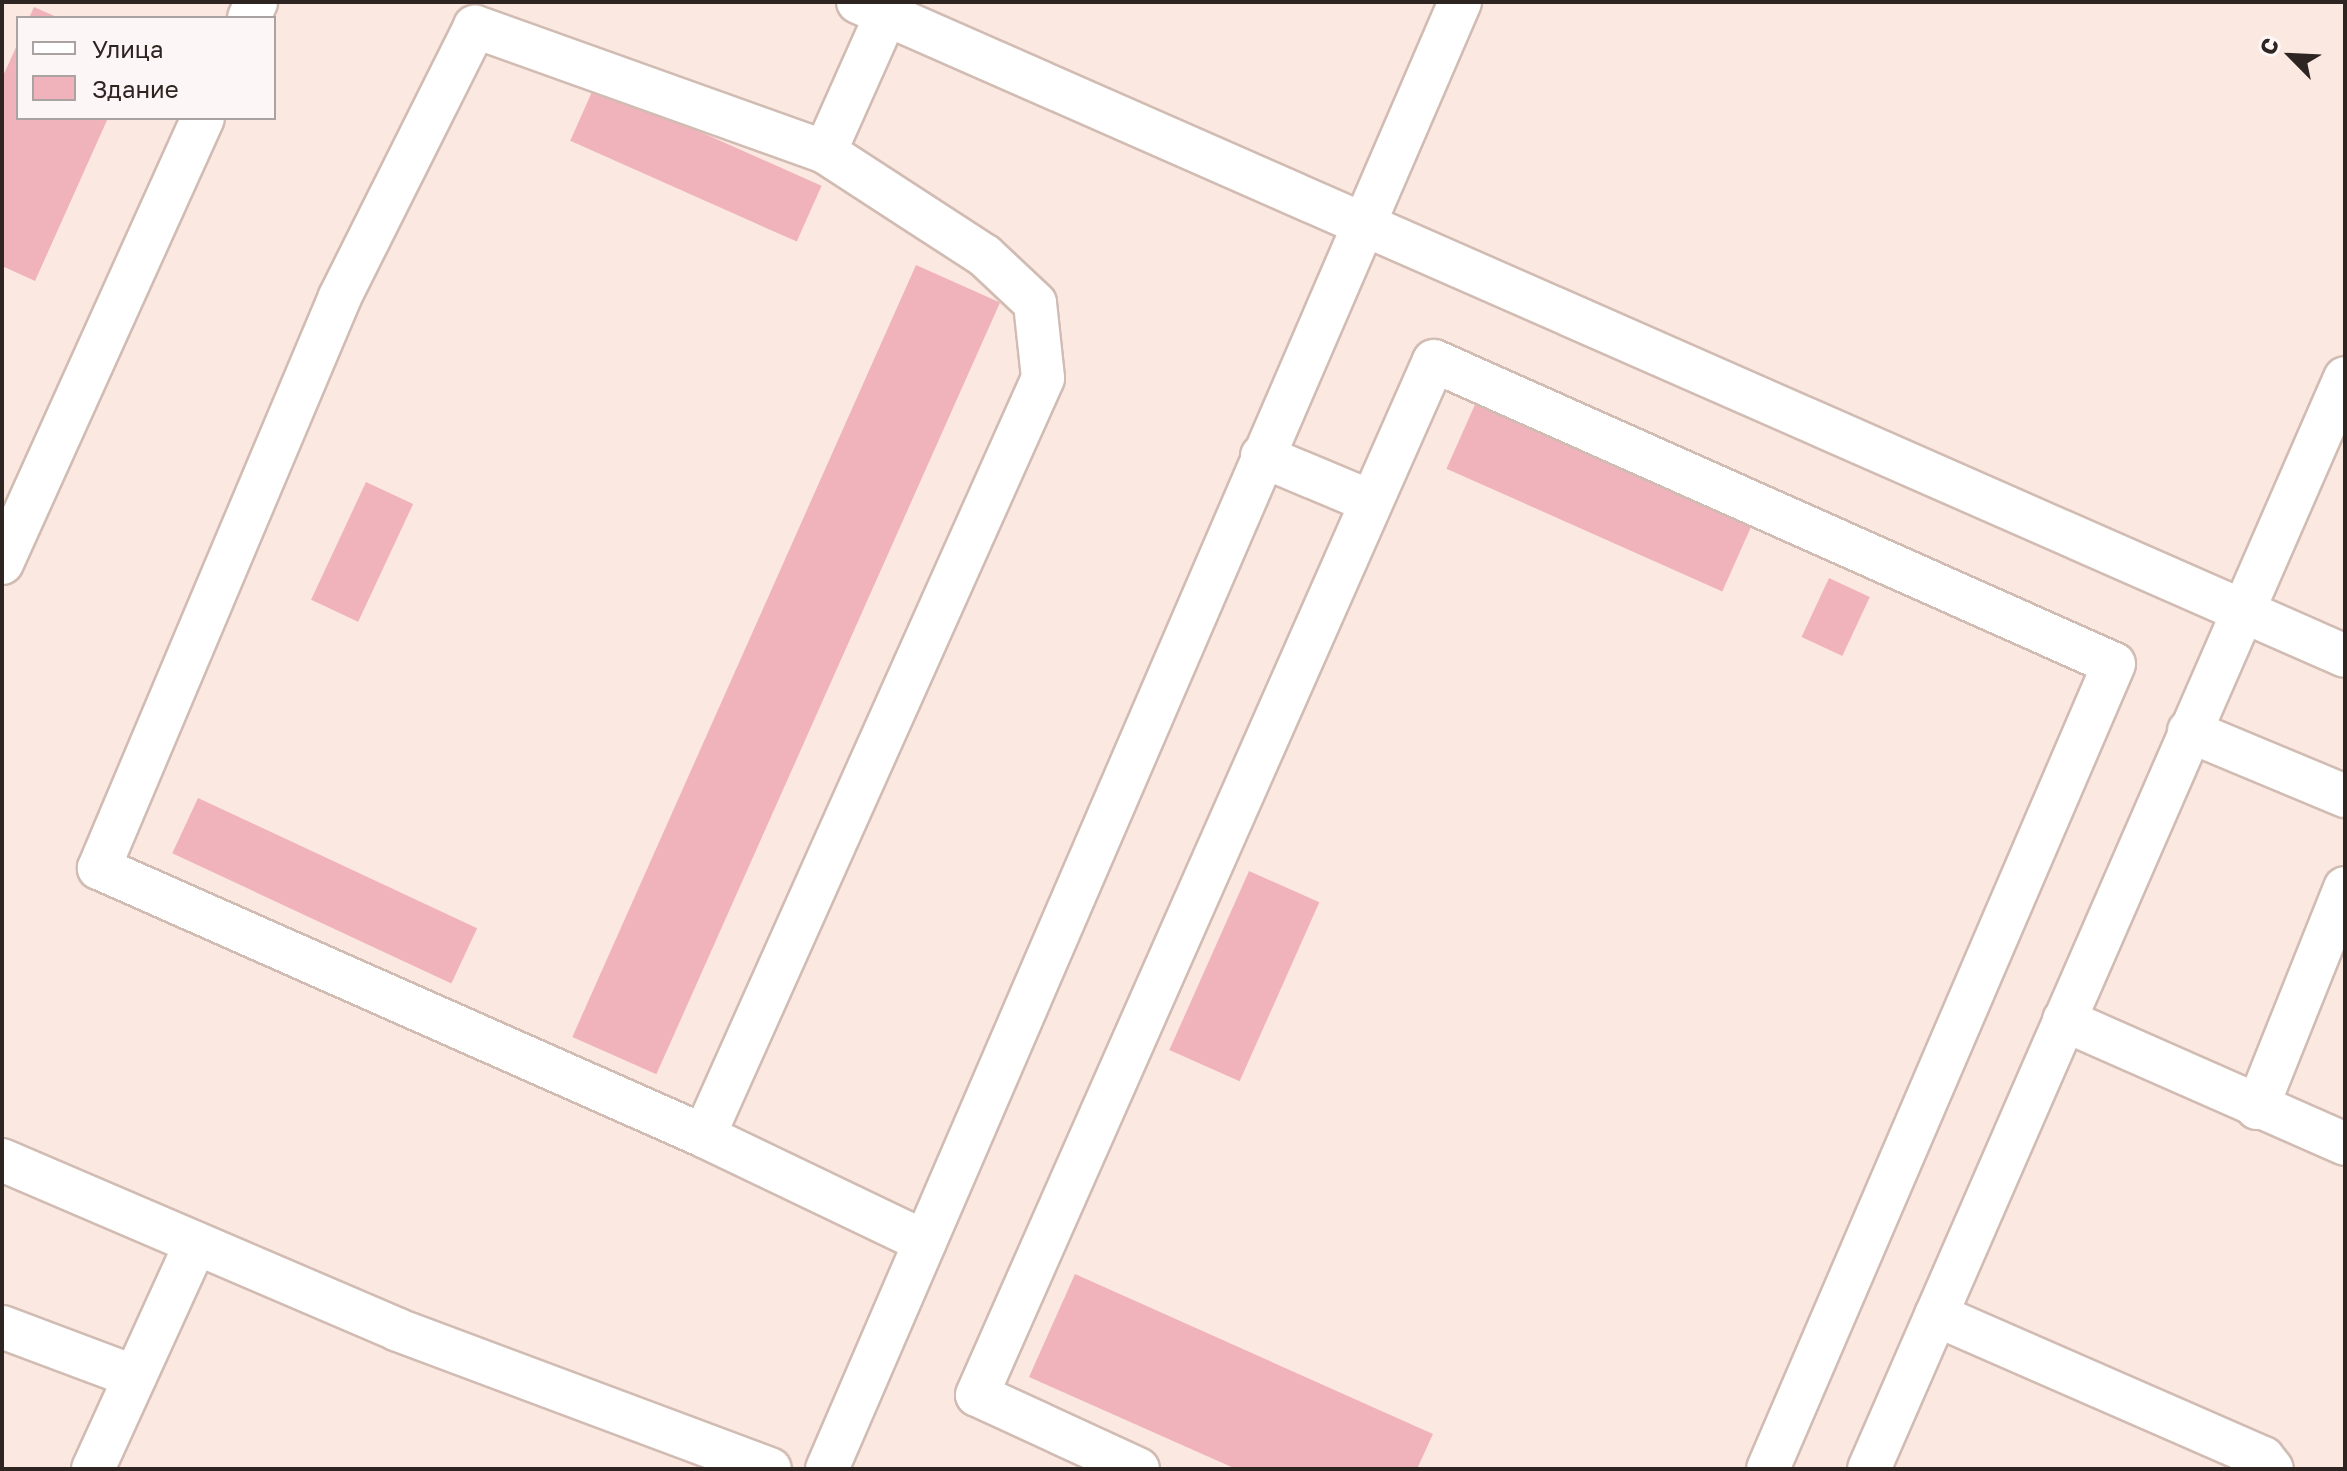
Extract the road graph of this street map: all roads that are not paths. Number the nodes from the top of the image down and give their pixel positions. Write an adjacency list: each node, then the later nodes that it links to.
1 (1460, 2): 5 (lane)
2 (872, 8): 4 (lane); 5 (lane)
3 (202, 120): 9 (lane)
4 (825, 152): 17 (lane); 17 (lane)
5 (1362, 224): 7 (lane); 10 (lane)
6 (2345, 378): 10 (lane)
7 (1262, 456): 8 (lane); 20 (lane)
8 (1369, 501): 28 (lane); 29 (lane)
9 (2, 563)
10 (2242, 611): 11 (lane); 12 (lane)
11 (2345, 656)
12 (2189, 731): 13 (lane); 15 (lane)
13 (2345, 796)
14 (2345, 888): 16 (lane)
15 (2064, 1020): 16 (lane); 22 (lane)
16 (2257, 1108): 18 (lane)
17 (704, 1136): 20 (lane)
18 (2345, 1144)
19 (2, 1160): 21 (lane)
20 (925, 1242): 27 (lane)
21 (196, 1243): 24 (lane); 26 (lane)
22 (1936, 1315): 30 (lane); 31 (lane)
23 (2, 1327): 24 (lane)
24 (135, 1377): 25 (lane)
25 (93, 1469)
26 (770, 1469)
27 (827, 1469)
28 (1138, 1469)
29 (1768, 1469)
30 (1869, 1469)
31 (2272, 1469)

